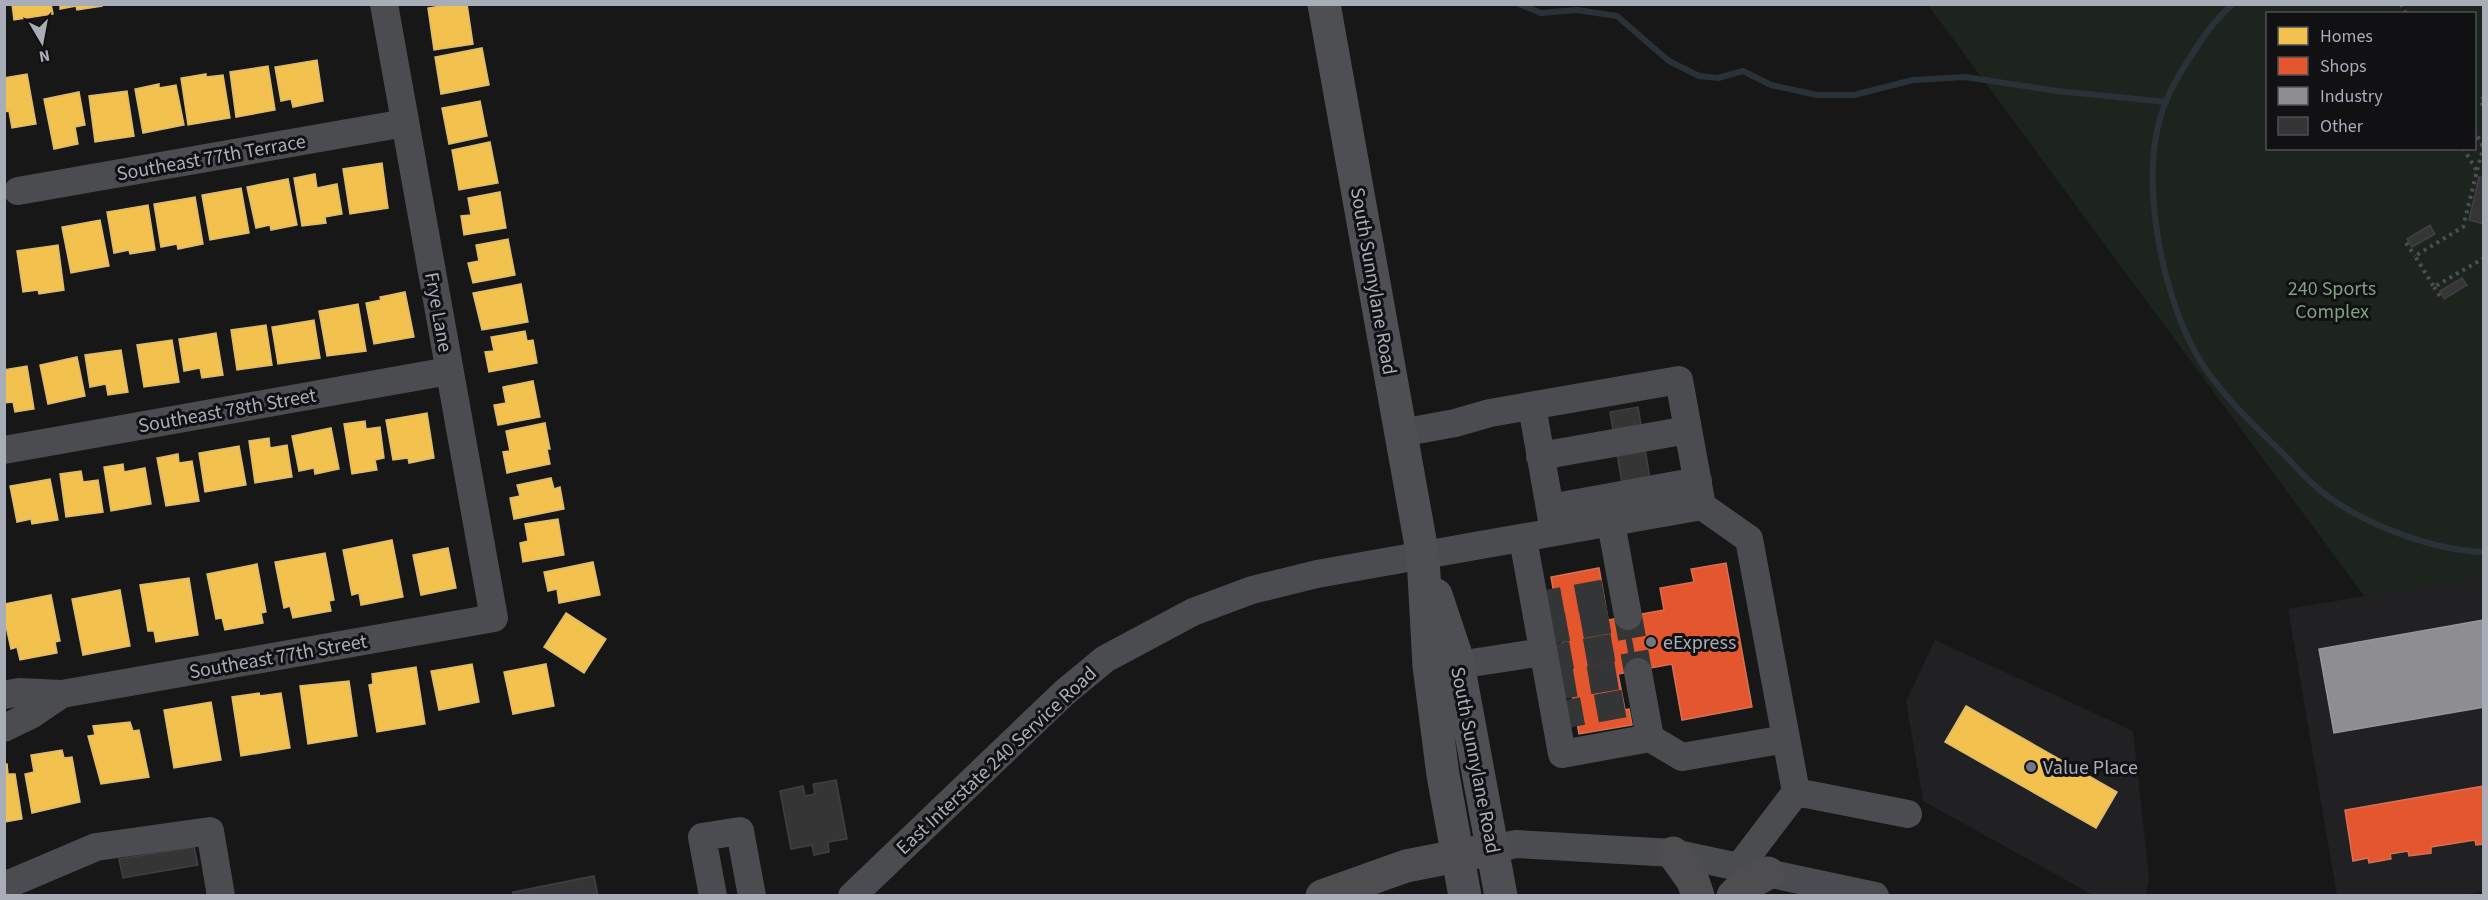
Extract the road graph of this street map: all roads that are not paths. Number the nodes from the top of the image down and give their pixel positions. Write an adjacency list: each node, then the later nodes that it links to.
1 (384, 4): 3 (street, Frye Lane)
2 (1324, 4): 7 (main road, South Sunnylane Road)
3 (405, 123): 4 (street, Southeast 77th Terrace); 5 (street, Frye Lane)
4 (18, 191)
5 (449, 371): 8 (street, Southeast 78th Street); 15 (street, Frye Lane)
6 (1532, 406): 7 (street); 9 (street); 10 (street)
7 (1401, 433): 13 (main road, South Sunnylane Road)
8 (4, 450)
9 (1693, 457): 10 (street); 10 (street); 11 (street); 23 (street)
10 (1545, 483): 11 (street); 12 (street, East Interstate 240 Service Road)
11 (1611, 523): 14 (street)
12 (1523, 539): 13 (street, East Interstate 240 Service Road); 16 (street)
13 (1423, 557): 17 (main road, South Sunnylane Road); 28 (main road, South Sunnylane Road); 34 (street, East Interstate 240 Service Road)
14 (1628, 616)
15 (494, 618): 20 (street, Southeast 77th Street)
16 (1543, 652): 17 (street); 22 (street)
17 (1458, 665): 26 (main road, South Sunnylane Road)
18 (1638, 672): 22 (street)
19 (4, 694): 20 (street, Southeast 77th Street)
20 (62, 694): 21 (street, Southeast 77th Street)
21 (4, 728)
22 (1650, 738): 23 (street)
23 (1786, 739): 24 (street)
24 (1796, 792): 25 (street); 29 (street)
25 (1908, 814)
26 (1494, 849): 27 (street); 28 (highway); 37 (main road, South Sunnylane Road)
27 (1673, 853): 29 (street); 38 (highway)
28 (1458, 856): 35 (highway); 36 (main road, South Sunnylane Road)
29 (1747, 878): 39 (street)
30 (4, 886): 31 (street)
31 (222, 896)
32 (714, 896): 33 (street)
33 (752, 896)
34 (852, 896)
35 (1322, 896)
36 (1465, 896)
37 (1502, 896)
38 (1698, 896)
39 (1875, 896)

